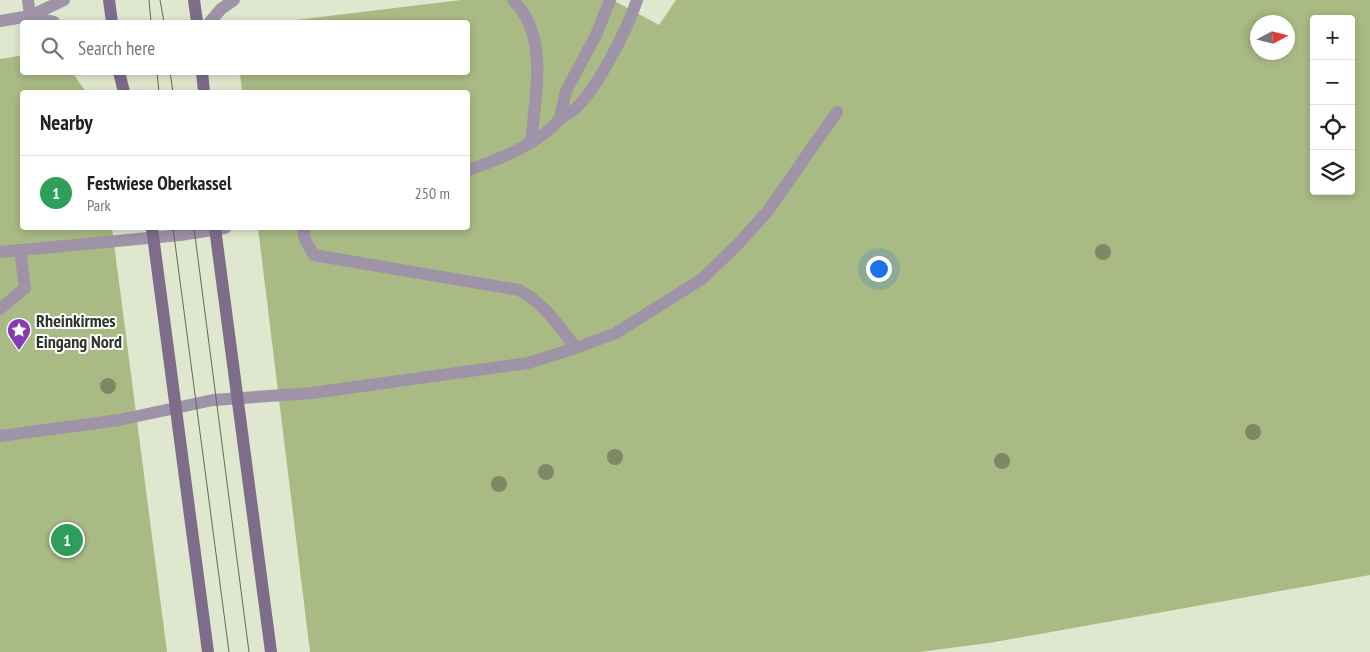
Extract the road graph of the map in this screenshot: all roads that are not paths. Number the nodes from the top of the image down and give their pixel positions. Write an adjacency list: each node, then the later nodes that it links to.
1 (28, 0): 9 (street)
2 (64, 0): 9 (street)
3 (109, 0): 11 (main road)
4 (194, 0): 12 (main road)
5 (234, 0): 13 (street)
6 (513, 0): 21 (street)
7 (610, 0): 20 (street)
8 (637, 0): 20 (street)
9 (30, 16): 10 (street); 14 (street)
10 (46, 20)
11 (112, 20)
12 (197, 20)
13 (212, 20)
14 (0, 21)
15 (120, 75): 17 (main road)
16 (202, 75): 18 (main road)
17 (123, 90)
18 (204, 90)
19 (837, 112): 30 (street)
20 (560, 118): 21 (street)
21 (531, 142): 22 (street)
22 (470, 169)
23 (152, 230): 32 (main road)
24 (212, 230): 27 (street)
25 (216, 230): 33 (main road)
26 (303, 230): 30 (street)
27 (20, 250): 28 (street); 29 (street)
28 (0, 252)
29 (0, 309)
30 (576, 348): 31 (street)
31 (0, 436)
32 (208, 652)
33 (271, 652)

